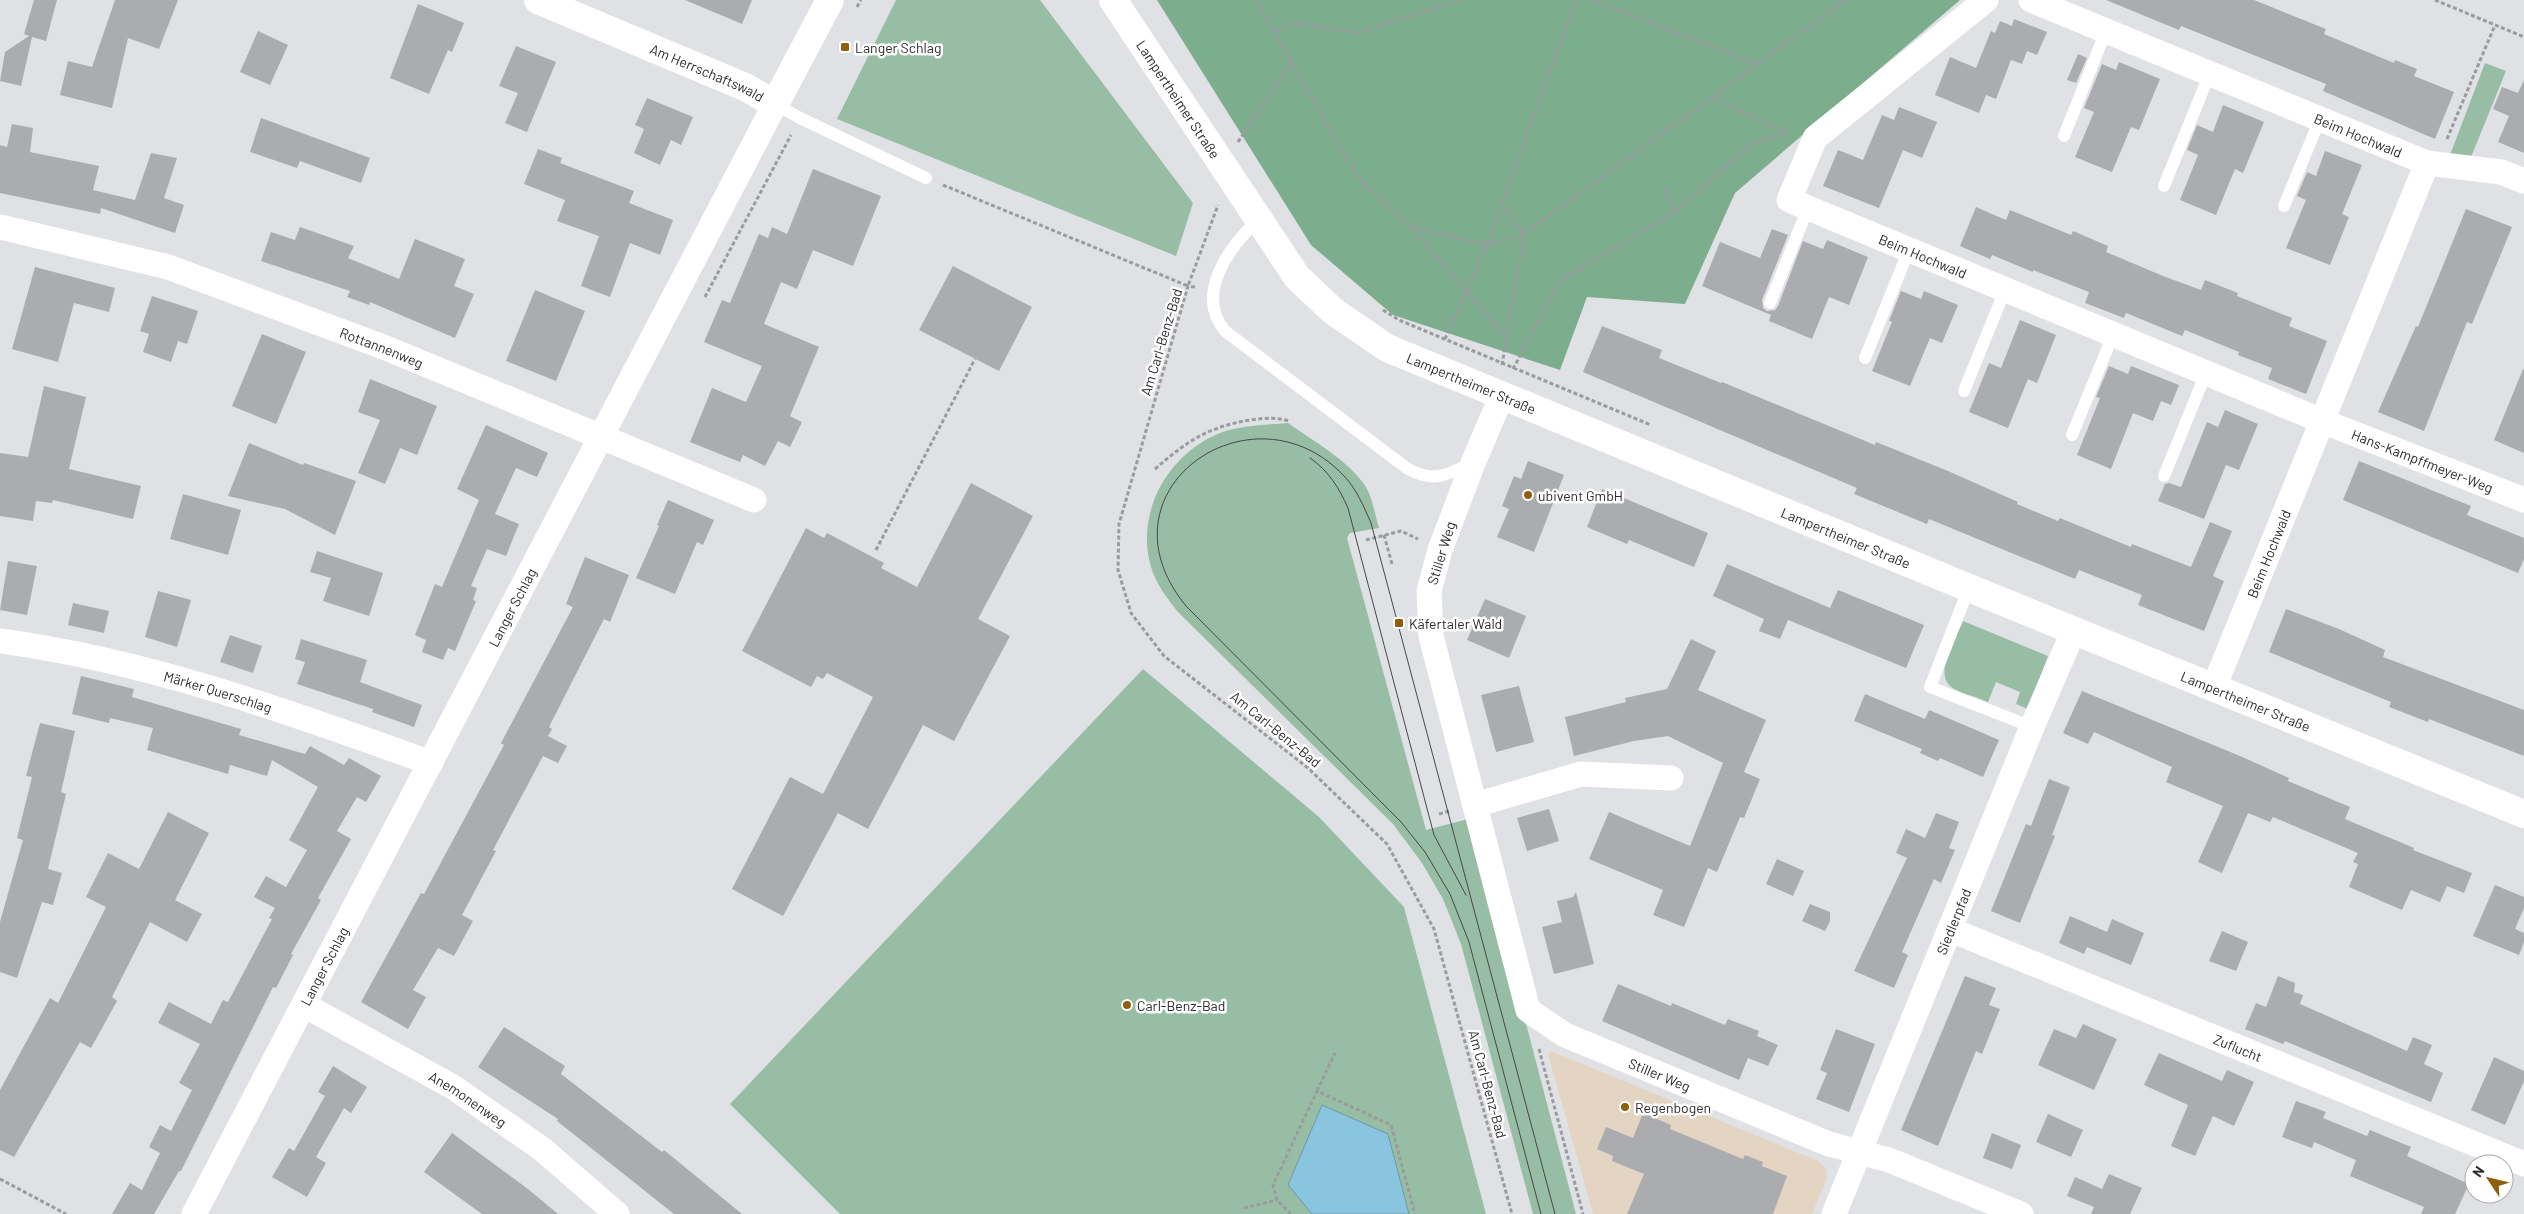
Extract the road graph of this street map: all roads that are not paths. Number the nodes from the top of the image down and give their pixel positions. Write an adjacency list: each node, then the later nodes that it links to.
1 (538, 0): 8 (street, Am Herrschaftswald)
2 (830, 0): 8 (street, Langer Schlag)
3 (1113, 0): 17 (street, Lampertheimer Straße)
4 (1986, 0): 16 (street, Beim Hochwald)
5 (2031, 0): 6 (street, Beim Hochwald)
6 (2106, 31): 7 (street, Beim Hochwald); 10 (lane)
7 (2210, 73): 9 (street, Beim Hochwald); 14 (lane)
8 (775, 104): 12 (lane, Am Herrschaftswald); 29 (street, Langer Schlag)
9 (2320, 119): 11 (street, Beim Hochwald); 15 (lane)
10 (2064, 136)
11 (2427, 163): 13 (street); 27 (street, Beim Hochwald)
12 (926, 178)
13 (2524, 181)
14 (2164, 186)
15 (2284, 206)
16 (1808, 208): 19 (street, Beim Hochwald); 21 (lane)
17 (1258, 220): 26 (street, Lampertheimer Straße); 30 (lane)
18 (0, 227): 29 (street, Rottannenweg)
19 (1909, 250): 20 (street, Beim Hochwald); 23 (lane)
20 (2005, 290): 22 (street, Beim Hochwald); 25 (lane)
21 (1770, 303)
22 (2113, 335): 24 (street, Beim Hochwald); 28 (lane)
23 (1864, 358)
24 (2206, 373): 27 (street, Beim Hochwald); 31 (lane)
25 (1964, 391)
26 (1502, 395): 30 (street, Stiller Weg); 34 (street, Lampertheimer Straße)
27 (2322, 421): 33 (street, Hans-Kampffmeyer-Weg); 37 (street, Beim Hochwald)
28 (2072, 435)
29 (601, 437): 32 (street, Rottannenweg); 39 (street, Langer Schlag)
30 (1473, 463): 41 (street, Stiller Weg)
31 (2164, 476)
32 (754, 500)
33 (2524, 500)
34 (1969, 588): 35 (street, Lampertheimer Straße); 38 (lane)
35 (2074, 630): 37 (street, Lampertheimer Straße); 38 (street, Siedlerpfad)
36 (0, 641): 39 (street, Märker Querschlag)
37 (2214, 687): 42 (street, Lampertheimer Straße)
38 (2032, 726): 43 (street, Siedlerpfad)
39 (430, 763): 44 (street, Langer Schlag)
40 (1671, 778): 41 (street)
41 (1475, 805): 45 (street, Stiller Weg)
42 (2524, 814)
43 (1951, 930): 45 (street, Siedlerpfad); 46 (street, Zuflucht)
44 (304, 1005): 47 (street, Langer Schlag); 48 (street, Anemonenweg)
45 (1859, 1152): 49 (street, Siedlerpfad); 50 (street, Stiller Weg)
46 (2524, 1164)
47 (194, 1214)
48 (617, 1214)
49 (1834, 1214)
50 (2021, 1214)

